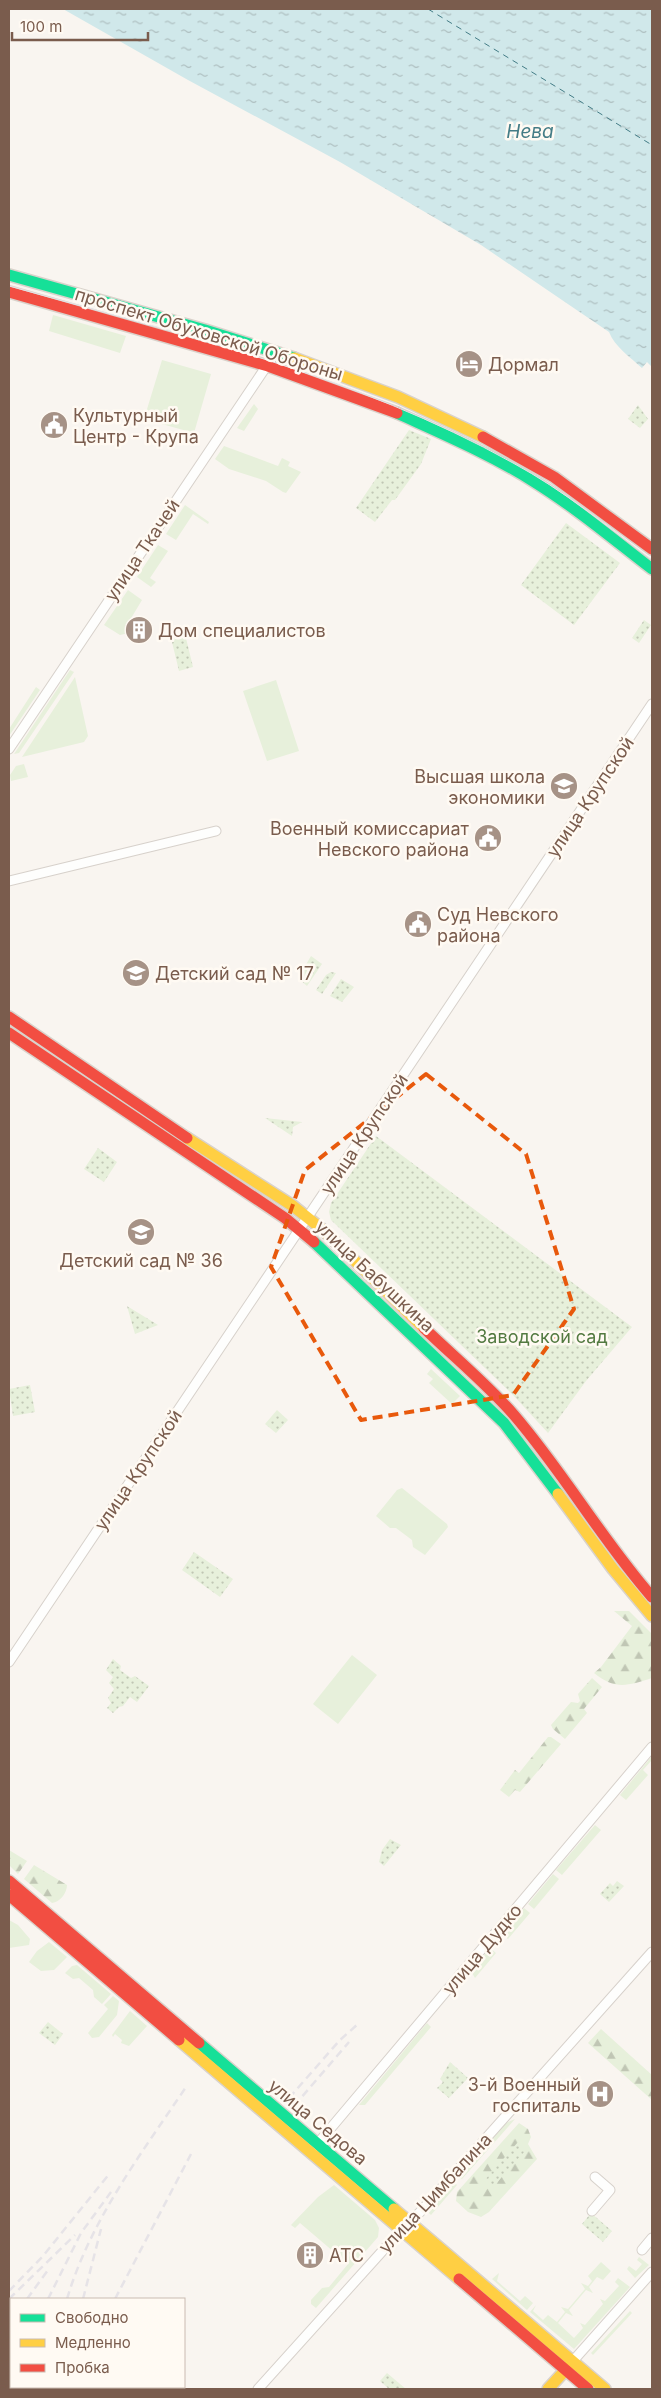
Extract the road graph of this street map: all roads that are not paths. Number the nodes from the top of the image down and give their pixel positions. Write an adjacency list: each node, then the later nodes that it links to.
1 (9, 275): 3 (main road, проспект Обуховской Обороны)
2 (9, 292): 4 (main road, проспект Обуховской Обороны)
3 (276, 352): 4 (street, улица Ткачей); 5 (main road, проспект Обуховской Обороны)
4 (266, 366): 6 (main road, проспект Обуховской Обороны); 8 (street, улица Ткачей)
5 (652, 549)
6 (652, 569)
7 (652, 704): 13 (street, улица Крупской)
8 (9, 749)
9 (216, 831): 10 (street)
10 (9, 880)
11 (9, 1018): 13 (main road, улица Бабушкина)
12 (9, 1033): 14 (main road, улица Бабушкина)
13 (308, 1217): 14 (street, улица Крупской); 15 (main road, улица Бабушкина)
14 (300, 1229): 16 (main road, улица Бабушкина); 17 (street, улица Крупской)
15 (652, 1597)
16 (652, 1616)
17 (9, 1662)
18 (652, 1747): 22 (street, улица Дудко)
19 (9, 1881): 22 (main road, улица Седова)
20 (9, 1895): 22 (main road, улица Седова)
21 (652, 1952): 25 (street, улица Цимбалина)
22 (314, 2148): 25 (main road, улица Седова)
23 (595, 2177): 24 (street)
24 (592, 2211)
25 (406, 2227): 29 (main road, улица Седова); 30 (street, улица Цимбалина)
26 (652, 2238): 27 (street)
27 (642, 2250)
28 (652, 2272): 29 (street)
29 (569, 2366): 31 (main road); 32 (main road, улица Седова); 33 (main road, улица Седова)
30 (258, 2389)
31 (548, 2389)
32 (588, 2389)
33 (604, 2389)

